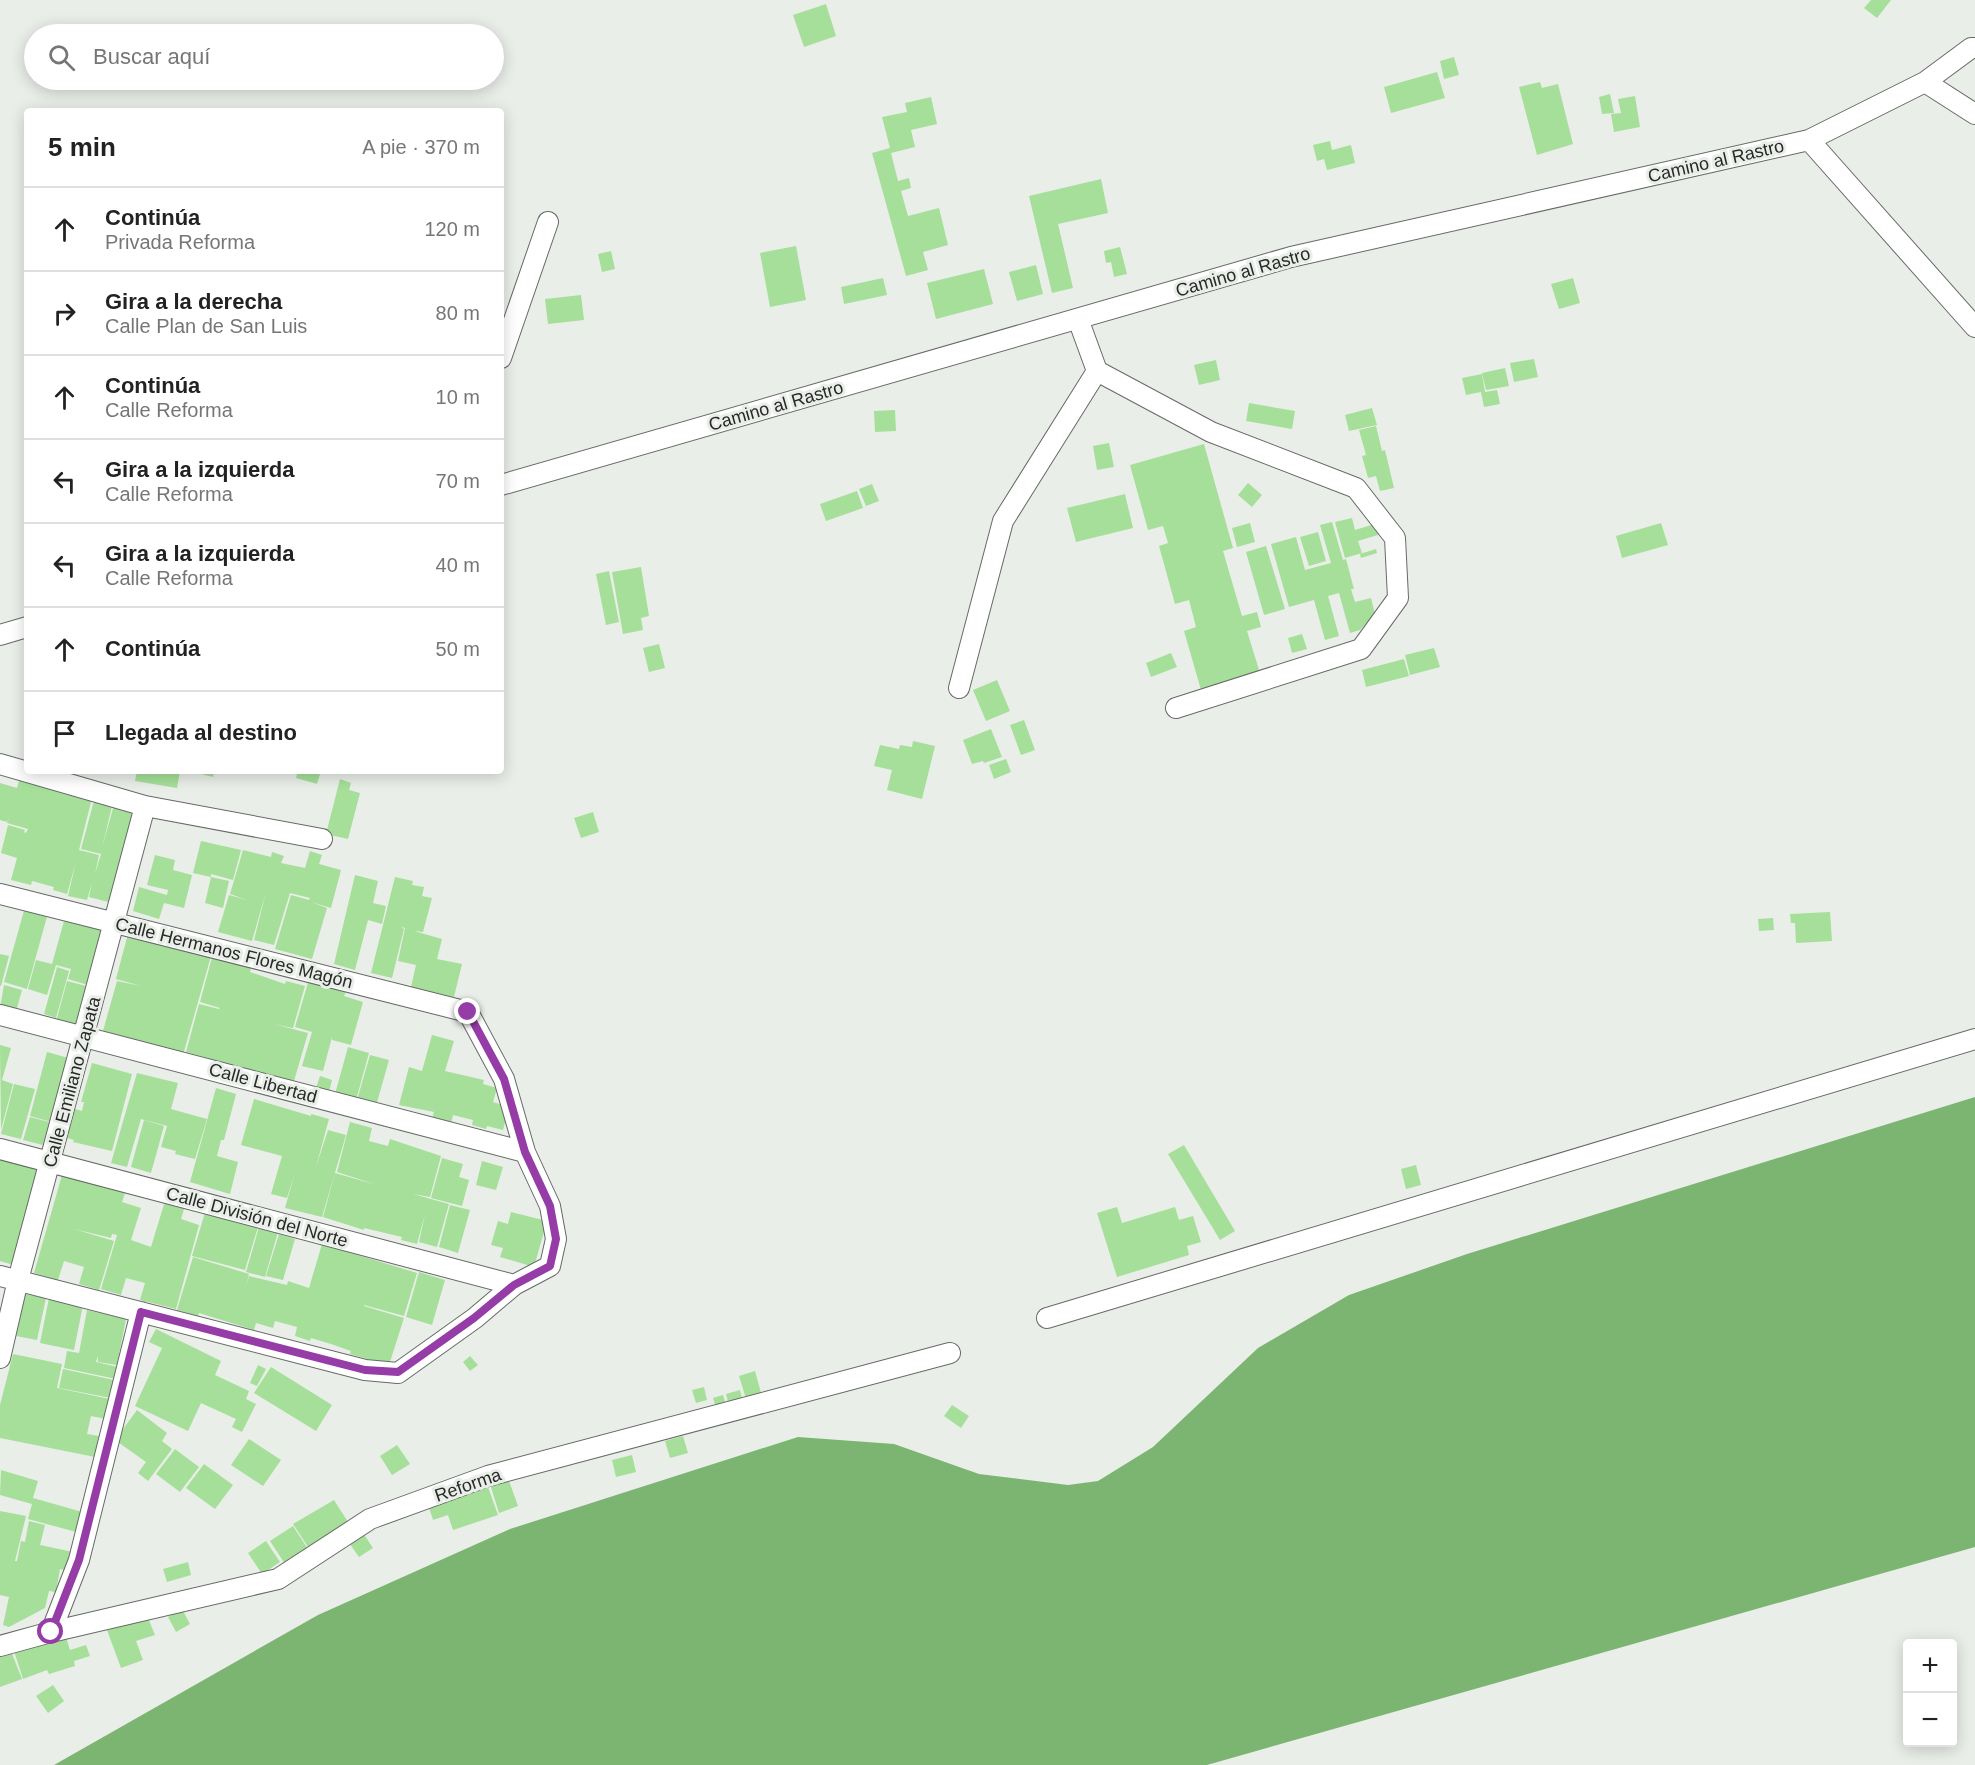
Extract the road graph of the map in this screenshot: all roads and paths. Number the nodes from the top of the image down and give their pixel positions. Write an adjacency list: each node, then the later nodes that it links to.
1 (1975, 48): 2 (street, Camino al Rastro)
2 (1934, 76): 3 (street); 4 (street, Camino al Rastro)
3 (1975, 114)
4 (1809, 140): 6 (street, Camino al Rastro); 7 (street)
5 (548, 222): 8 (street)
6 (1078, 319): 9 (street); 10 (street, Camino al Rastro)
7 (1975, 327)
8 (504, 349)
9 (1097, 371): 13 (street); 14 (street)
10 (504, 484)
11 (24, 628): 12 (street)
12 (0, 635)
13 (959, 688)
14 (1176, 708)
15 (0, 765): 16 (street)
16 (24, 772)
17 (32, 774): 18 (street)
18 (145, 806): 19 (street); 21 (street, Calle Emiliano Zapata)
19 (322, 839)
20 (0, 894): 21 (street, Calle Hermanos Flores Magón)
21 (114, 923): 23 (street, Calle Emiliano Zapata); 26 (street, Calle Hermanos Flores Magón)
22 (0, 1015): 23 (street, Calle Libertad)
23 (84, 1036): 26 (street, Calle Libertad); 27 (street, Calle Emiliano Zapata)
24 (1975, 1039): 31 (street)
25 (0, 1149): 27 (street, Calle División del Norte)
26 (525, 1152): 29 (street)
27 (50, 1162): 28 (street, Calle Emiliano Zapata); 29 (street, Calle División del Norte)
28 (9, 1278): 30 (street); 33 (street, Calle Emiliano Zapata)
29 (514, 1285): 30 (street)
30 (141, 1312): 34 (street)
31 (1047, 1318)
32 (950, 1353): 34 (street, Reforma)
33 (0, 1358)
34 (51, 1632): 35 (street, Reforma)
35 (0, 1646)

